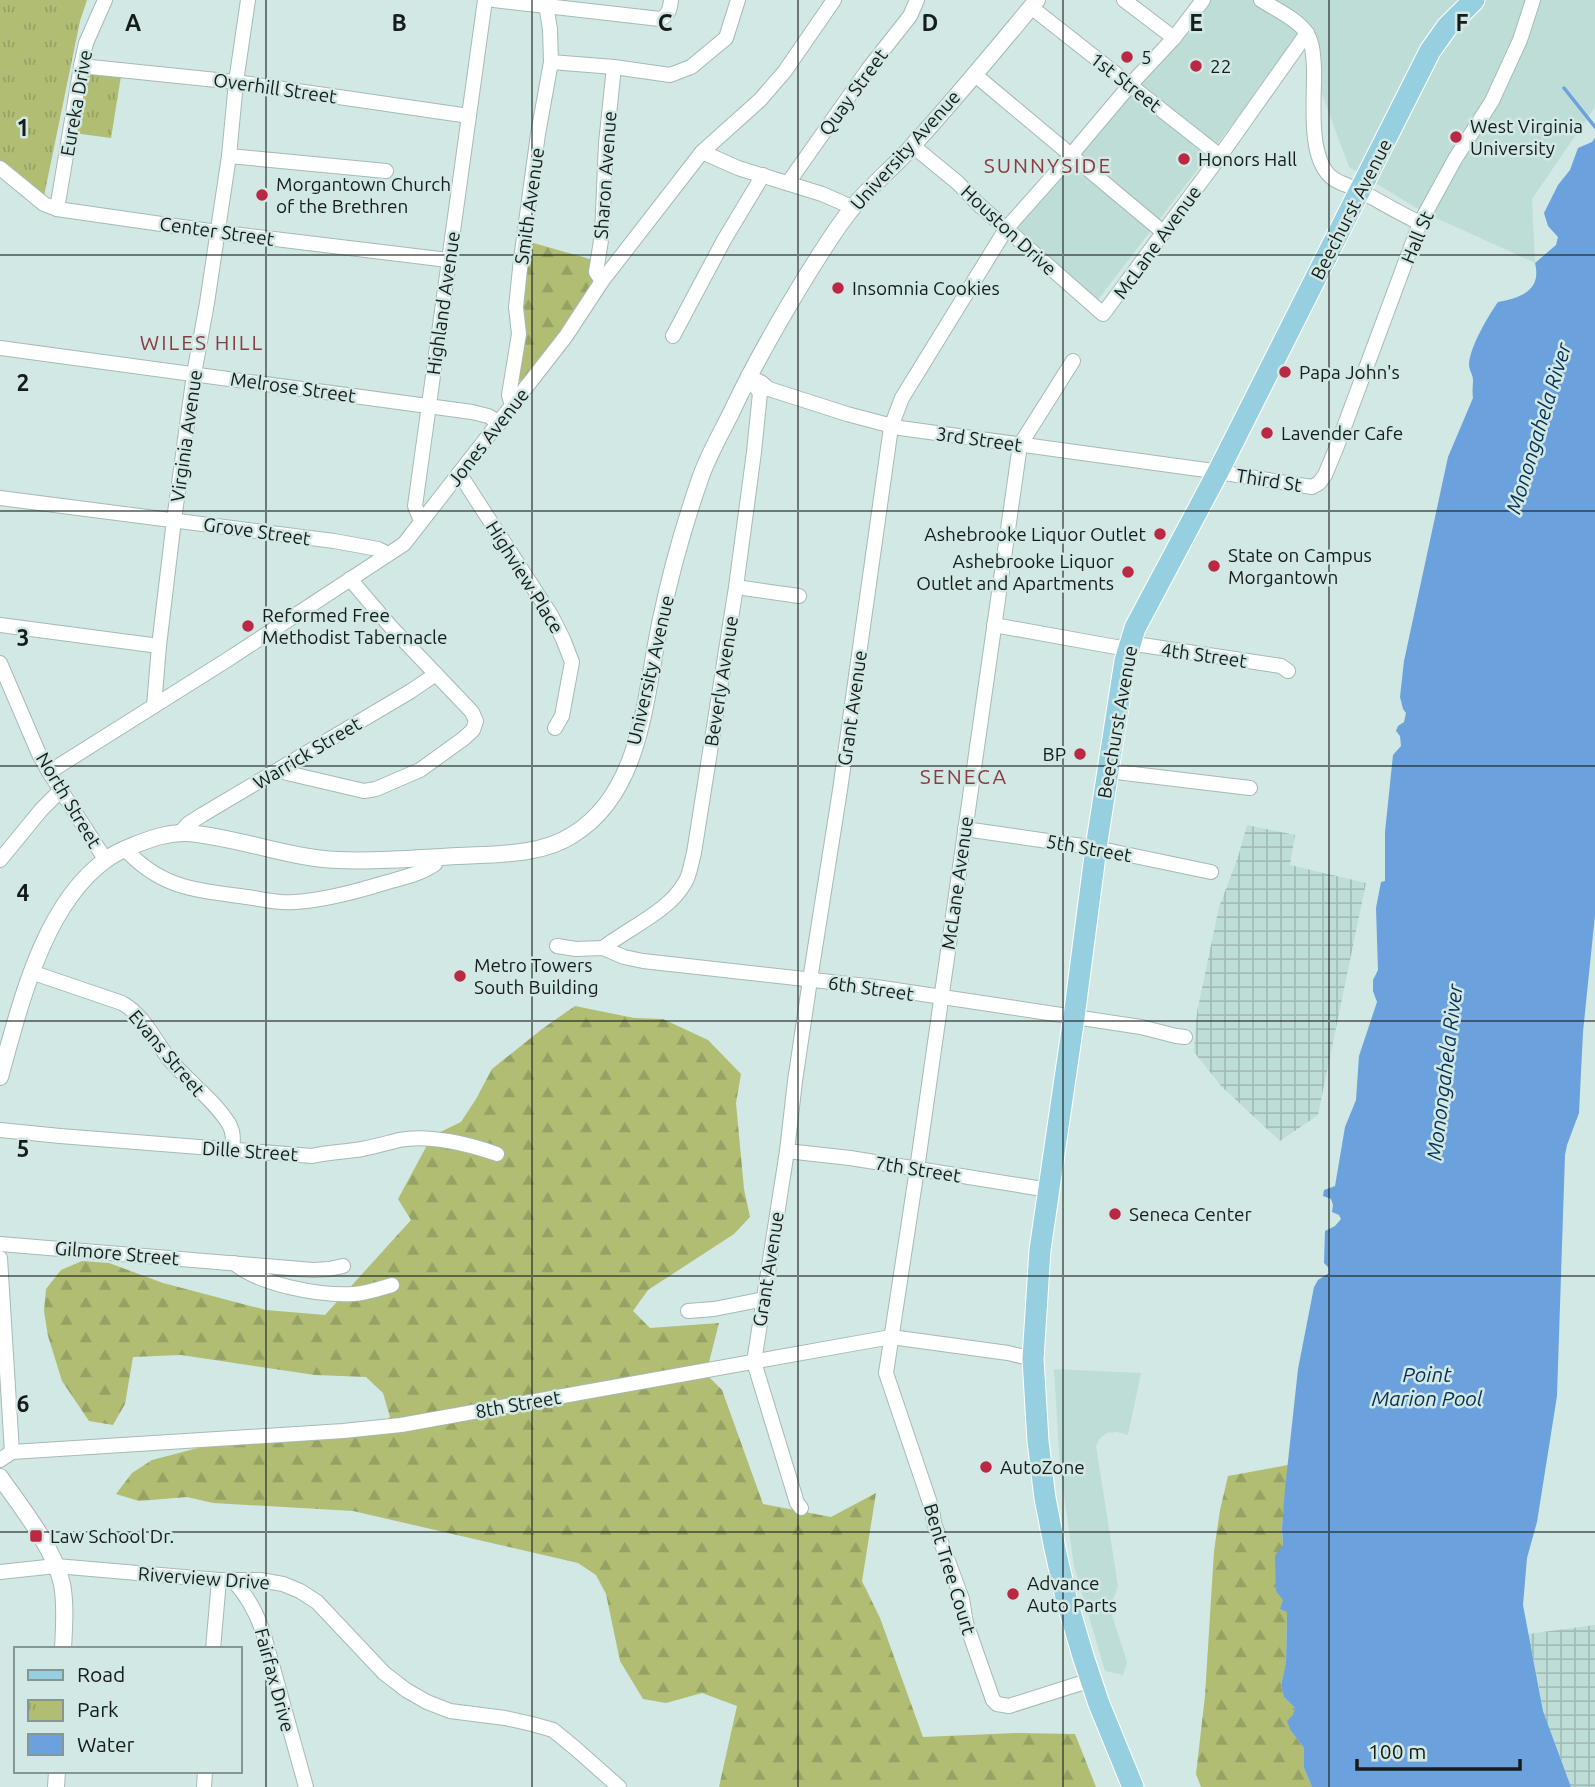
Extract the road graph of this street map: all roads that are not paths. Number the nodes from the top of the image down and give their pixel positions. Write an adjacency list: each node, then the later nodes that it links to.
1 (104, 0): 19 (street, Eureka Drive)
2 (247, 0): 22 (street, Virginia Avenue)
3 (485, 0): 24 (street, Highland Avenue)
4 (494, 0): 15 (street)
5 (671, 0): 15 (street)
6 (738, 0): 20 (street)
7 (834, 0): 26 (street, Jones Avenue)
8 (918, 0): 33 (street, Quay Street)
9 (1124, 0): 17 (street)
10 (1203, 0): 17 (street, Grant Avenue)
11 (1261, 0): 16 (street)
12 (1474, 0): 34 (main road, Beechurst Avenue)
13 (1533, 0): 37 (street, Hall St)
14 (1034, 4): 21 (street, University Avenue); 23 (street, 1st Street)
15 (546, 5): 18 (street, Smith Avenue)
16 (1307, 33): 29 (street, McLane Avenue); 34 (street)
17 (1174, 38): 23 (street, Grant Avenue)
18 (551, 62): 20 (street); 50 (street, Smith Avenue)
19 (81, 66): 22 (street, Overhill Street); 36 (street, Eureka Drive)
20 (614, 67): 42 (street, Sharon Avenue)
21 (974, 74): 25 (street, University Avenue); 27 (street)
22 (236, 82): 24 (street, Overhill Street); 28 (street, Virginia Avenue)
23 (1130, 85): 27 (street, Grant Avenue); 29 (street, 1st Street)
24 (469, 116): 41 (street, Highland Avenue)
25 (913, 146): 35 (street, University Avenue); 38 (street, Houston Drive)
26 (702, 152): 32 (street); 42 (street, Jones Avenue)
27 (1070, 155): 38 (street, Grant Avenue); 40 (street)
28 (229, 156): 31 (street); 39 (street, Virginia Avenue)
29 (1220, 156): 40 (street, McLane Avenue)
30 (0, 168): 36 (street, Center Street)
31 (386, 171)
32 (763, 175): 33 (street); 44 (street)
33 (788, 183): 35 (street)
34 (1360, 191): 37 (street); 54 (main road, Beechurst Avenue)
35 (852, 207): 48 (street, University Avenue)
36 (57, 209): 39 (street, Center Street)
37 (1420, 223): 56 (street, Hall St)
38 (1006, 229): 43 (street, Houston Drive); 52 (street, Grant Avenue)
39 (218, 232): 41 (street, Center Street); 47 (street, Virginia Avenue)
40 (1163, 232): 43 (street, McLane Avenue)
41 (448, 260): 49 (street, Highland Avenue)
42 (602, 281): 50 (street, Jones Avenue)
43 (1103, 314)
44 (673, 336)
45 (0, 348): 47 (street, Melrose Street)
46 (1073, 361): 53 (street, McLane Avenue)
47 (194, 374): 49 (street, Melrose Street); 58 (street, Virginia Avenue)
48 (748, 376): 52 (street, 3rd Street); 62 (street, Beverly Avenue); 82 (street, University Avenue)
49 (428, 406): 51 (street, Melrose Street); 59 (street, Highland Avenue)
50 (512, 406): 51 (street, Jones Avenue)
51 (500, 423): 55 (street, Jones Avenue)
52 (891, 427): 53 (street, 3rd Street); 89 (street, Grant Avenue)
53 (1020, 445): 54 (street, 3rd Street); 65 (street, McLane Avenue)
54 (1218, 472): 56 (street, Third St); 67 (main road, Beechurst Avenue)
55 (459, 473): 59 (street, Jones Avenue); 72 (street, Highview Place)
56 (1320, 483)
57 (0, 498): 58 (street, Grove Street)
58 (174, 520): 60 (street, Grove Street); 66 (street, Virginia Avenue)
59 (421, 521): 60 (street, Jones Avenue)
60 (388, 554): 61 (street, Jones Avenue)
61 (350, 579): 70 (street); 71 (street, Jones Avenue)
62 (736, 587): 63 (street); 87 (street, Beverly Avenue)
63 (799, 596)
64 (0, 625): 66 (street)
65 (994, 625): 67 (street, 4th Street); 78 (street, McLane Avenue)
66 (159, 646): 71 (street, Virginia Avenue)
67 (1129, 646): 69 (street, 4th Street); 74 (main road, Beechurst Avenue)
68 (0, 663): 75 (street, North Street)
69 (1288, 671)
70 (436, 674): 73 (street, Warrick Street); 73 (street)
71 (154, 706): 75 (street, Jones Avenue)
72 (555, 728)
73 (282, 768): 79 (street, Warrick Street)
74 (1108, 771): 76 (street); 80 (main road, Beechurst Avenue)
75 (48, 772): 77 (street, North Street)
76 (1250, 788)
77 (61, 790): 83 (street, North Street); 84 (street)
78 (965, 829): 80 (street, 5th Street); 90 (street, McLane Avenue)
79 (180, 833): 81 (street, University Avenue); 82 (street, University Avenue)
80 (1096, 848): 85 (street, 5th Street); 91 (main road, Beechurst Avenue)
81 (125, 849): 82 (street); 83 (street, University Avenue)
82 (435, 857)
83 (105, 859): 88 (street, University Avenue)
84 (0, 860)
85 (1211, 872)
86 (557, 946): 87 (street, 6th Street)
87 (603, 948): 89 (street, 6th Street)
88 (32, 972): 93 (street, University Avenue); 95 (street, Evans Street)
89 (810, 980): 90 (street, 6th Street); 96 (street, Grant Avenue)
90 (940, 998): 91 (street, 6th Street); 98 (street, McLane Avenue)
91 (1074, 1017): 92 (street, 6th Street); 99 (main road, Beechurst Avenue)
92 (1185, 1037)
93 (0, 1077)
94 (0, 1130): 95 (street, Dille Street)
95 (232, 1151): 97 (street, Dille Street)
96 (787, 1151): 98 (street, 7th Street); 105 (street, Grant Avenue)
97 (497, 1154)
98 (916, 1169): 99 (street, 7th Street); 107 (street, McLane Avenue)
99 (1049, 1190): 108 (main road, Beechurst Avenue)
100 (0, 1244): 102 (street, Gilmore Street)
101 (0, 1258): 110 (street)
102 (234, 1263): 103 (street, Gilmore Street); 104 (street, Gilmore Street)
103 (343, 1266)
104 (391, 1285)
105 (764, 1299): 106 (street); 109 (street, Grant Avenue)
106 (688, 1311)
107 (891, 1337): 108 (street, 8th Street); 109 (street, 8th Street); 118 (street, Bent Tree Court)
108 (1033, 1359): 118 (main road, Beechurst Avenue)
109 (754, 1362): 110 (street, 8th Street); 112 (street, Grant Avenue)
110 (6, 1456)
111 (0, 1477): 113 (street)
112 (800, 1508)
113 (56, 1566): 114 (street, Riverview Drive); 115 (street, Riverview Drive); 116 (street)
114 (0, 1572)
115 (226, 1579): 117 (street); 119 (street, Fairfax Drive); 120 (street, Riverview Drive)
116 (63, 1647)
117 (214, 1647)
118 (1091, 1680): 121 (main road, Beechurst Avenue)
119 (306, 1787)
120 (619, 1787)
121 (1133, 1787)

